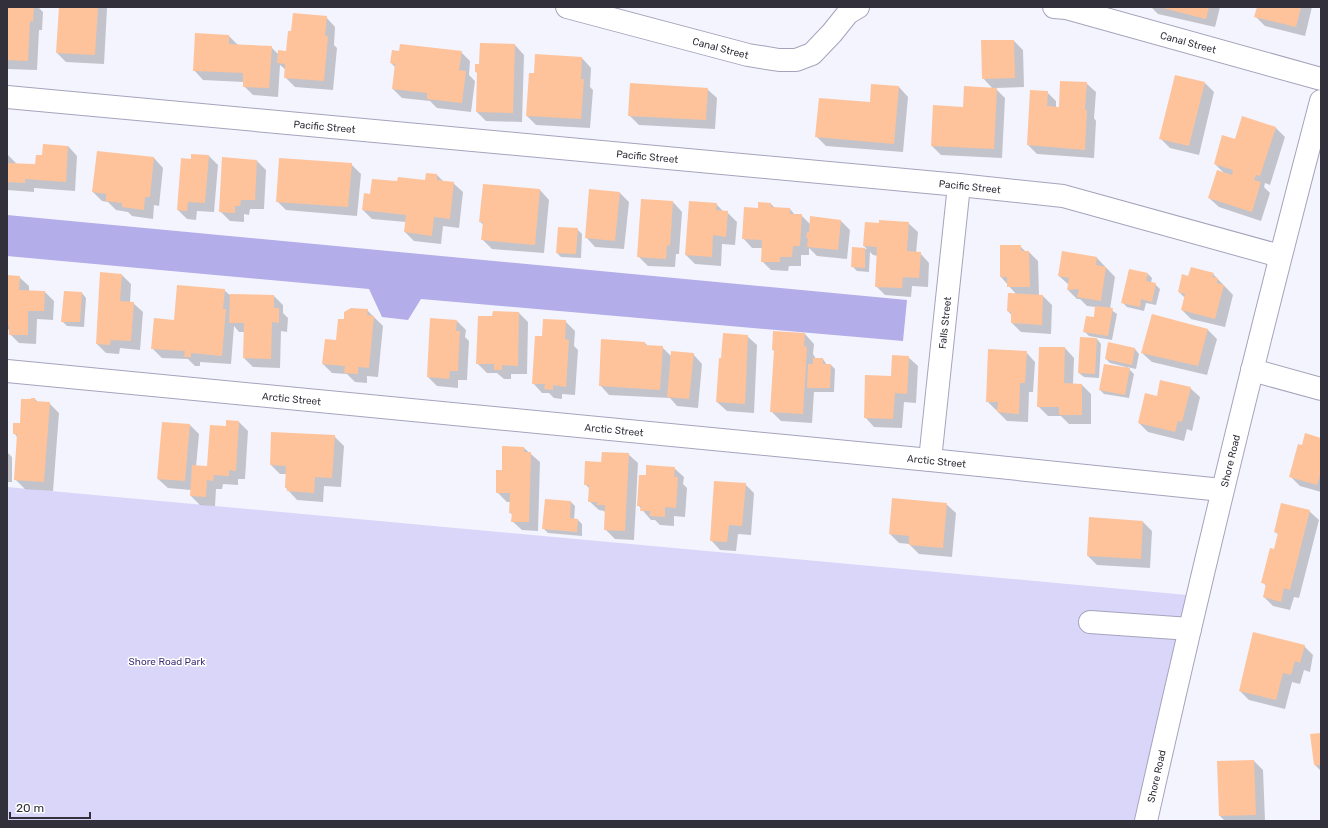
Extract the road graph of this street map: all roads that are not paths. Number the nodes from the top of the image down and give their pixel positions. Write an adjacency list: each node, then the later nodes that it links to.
1 (567, 7): 2 (street, Canal Street)
2 (858, 7)
3 (1054, 7): 4 (street, Canal Street)
4 (1321, 79)
5 (7, 97): 7 (street, Pacific Street)
6 (1321, 101): 8 (street, Shore Road)
7 (959, 185): 8 (street, Pacific Street); 12 (street, Falls Street)
8 (1280, 256): 9 (street, Shore Road)
9 (1252, 370): 11 (street); 13 (street, Shore Road)
10 (7, 371): 12 (street, Arctic Street)
11 (1321, 388)
12 (930, 460): 13 (street, Arctic Street)
13 (1222, 490): 15 (street, Shore Road)
14 (1090, 622): 15 (street)
15 (1190, 629): 16 (street, Shore Road)
16 (1146, 821)

